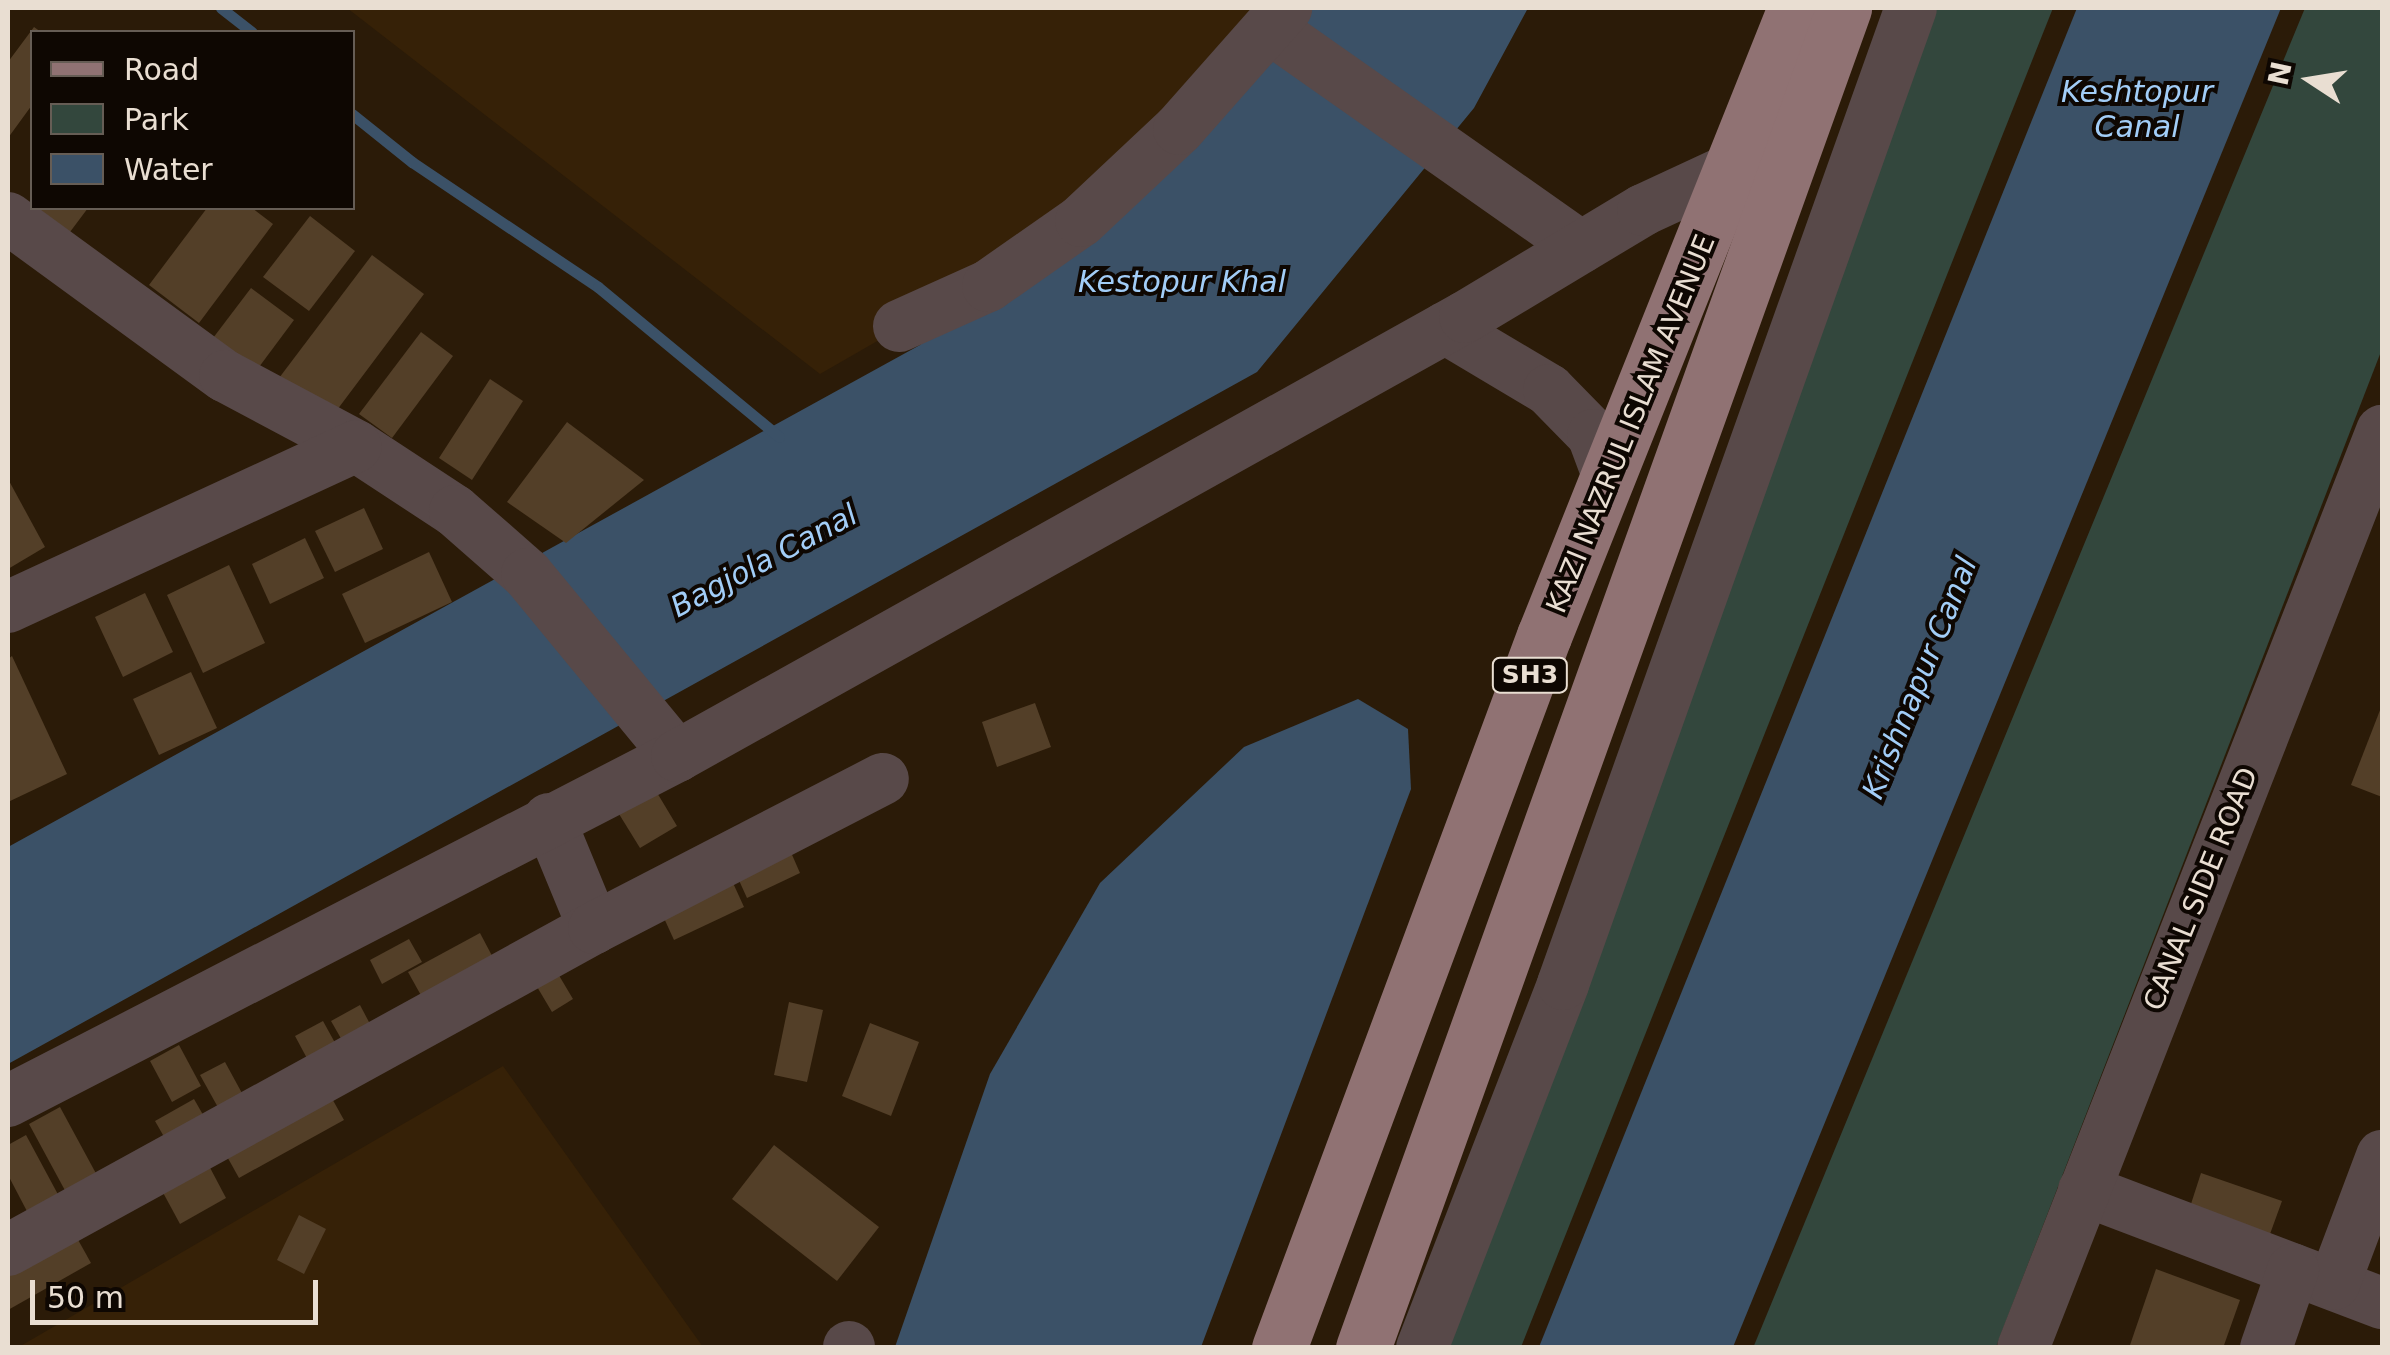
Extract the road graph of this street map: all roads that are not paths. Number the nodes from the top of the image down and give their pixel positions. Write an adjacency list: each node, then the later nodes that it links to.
1 (1796, 8): 5 (main road, KAZI NAZRUL ISLAM AVENUE / SH3)
2 (1844, 8): 5 (main road, KAZI NAZRUL ISLAM AVENUE / SH3)
3 (1911, 8): 26 (street)
4 (1279, 18): 7 (street); 8 (street)
5 (1761, 167): 7 (street); 12 (main road, KAZI NAZRUL ISLAM AVENUE / SH3); 25 (main road, KAZI NAZRUL ISLAM AVENUE / SH3)
6 (8, 218): 11 (street)
7 (1582, 248): 9 (street)
8 (898, 326)
9 (1445, 328): 12 (street); 14 (street)
10 (2382, 432): 20 (street, CANAL SIDE ROAD)
11 (356, 446): 13 (street); 14 (street)
12 (1608, 478): 24 (main road, KAZI NAZRUL ISLAM AVENUE / SH3)
13 (8, 607)
14 (666, 746): 16 (street)
15 (883, 779): 17 (street)
16 (549, 818): 17 (street); 18 (street)
17 (594, 928): 21 (street)
18 (8, 1101)
19 (2382, 1156): 22 (street)
20 (2084, 1190): 22 (street); 27 (street, CANAL SIDE ROAD)
21 (8, 1250)
22 (2313, 1277): 23 (street); 28 (street)
23 (2382, 1303)
24 (1279, 1348)
25 (1363, 1348)
26 (1422, 1348)
27 (2024, 1348)
28 (2266, 1348)

